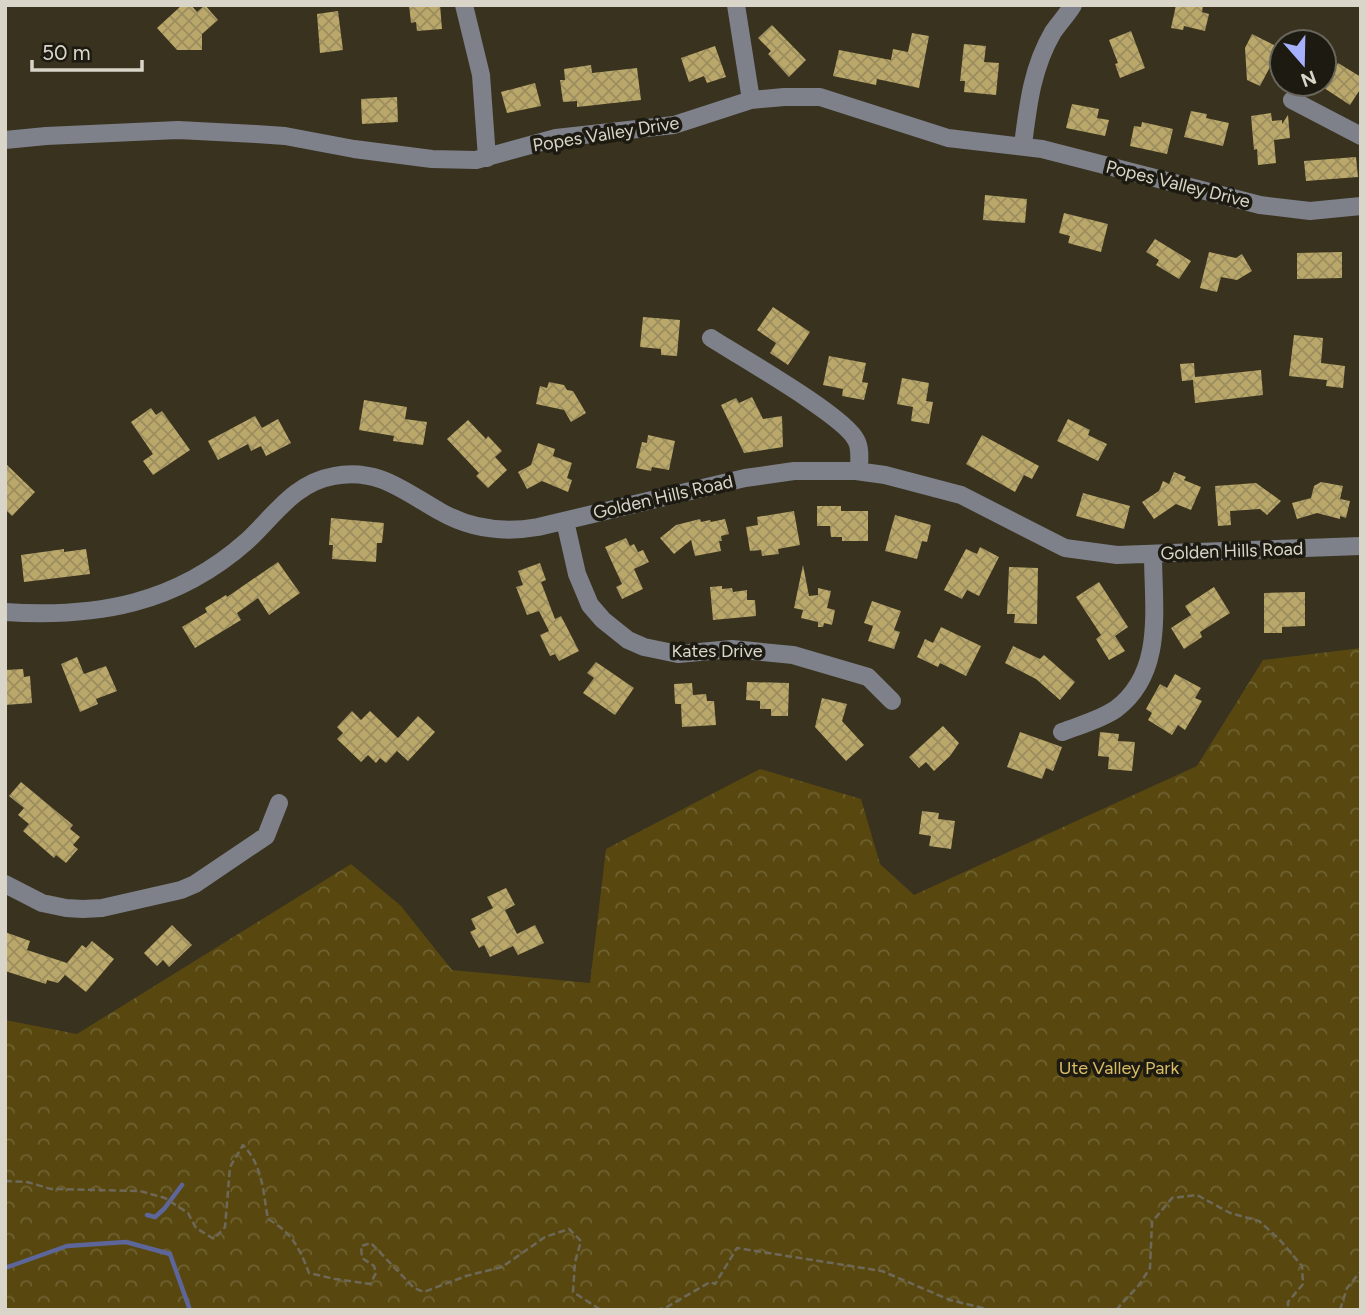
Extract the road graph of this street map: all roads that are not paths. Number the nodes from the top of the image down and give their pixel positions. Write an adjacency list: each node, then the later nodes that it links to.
1 (464, 5): 9 (street)
2 (736, 5): 4 (street)
3 (1073, 6): 8 (street)
4 (751, 100): 8 (street, Popes Valley Drive); 9 (street, Popes Valley Drive)
5 (1292, 100): 6 (street)
6 (1361, 136)
7 (5, 140): 9 (street, Popes Valley Drive)
8 (1023, 145): 10 (street, Popes Valley Drive)
9 (487, 158)
10 (1361, 206)
11 (711, 338): 12 (street)
12 (859, 471): 13 (street, Golden Hills Road); 15 (street, Golden Hills Road)
13 (565, 521): 16 (street, Golden Hills Road); 17 (street, Kates Drive)
14 (1361, 546): 15 (street, Golden Hills Road)
15 (1153, 554): 18 (street)
16 (5, 612)
17 (892, 701)
18 (1062, 732)
19 (279, 803): 20 (street)
20 (5, 884)

